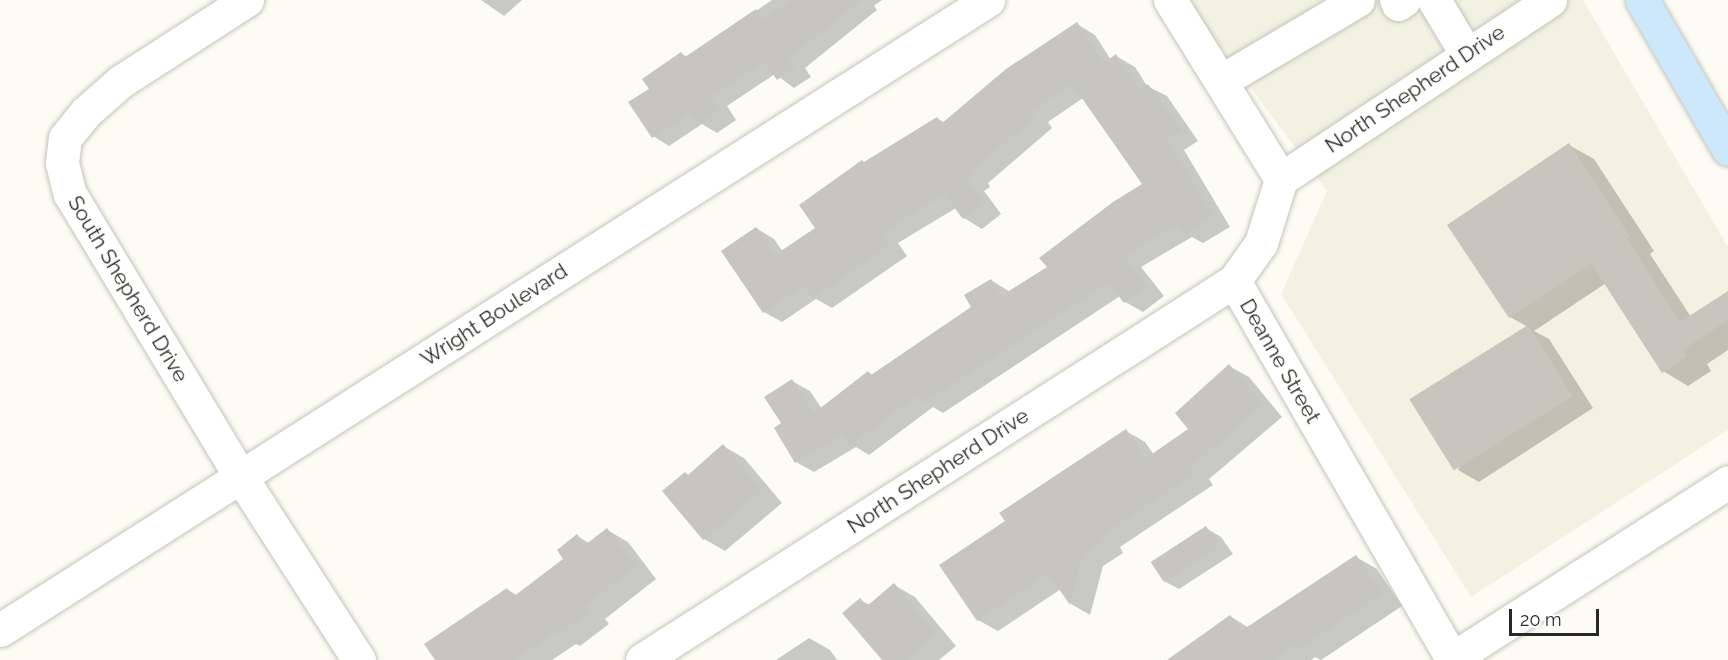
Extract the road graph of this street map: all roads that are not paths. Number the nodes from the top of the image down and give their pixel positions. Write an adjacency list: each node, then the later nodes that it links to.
1 (247, 0): 15 (street, South Shepherd Drive)
2 (988, 0): 15 (street, Wright Boulevard)
3 (1170, 0): 11 (street)
4 (1358, 0): 11 (street)
5 (1396, 0): 6 (street)
6 (1404, 0)
7 (1434, 0): 10 (street)
8 (1550, 0): 10 (street, North Shepherd Drive)
9 (1642, 0): 12 (main road)
10 (1467, 54): 13 (street, North Shepherd Drive)
11 (1221, 81): 13 (street)
12 (1728, 149)
13 (1281, 178): 14 (street, Deanne Street)
14 (1234, 281): 18 (street, Deanne Street); 20 (street, North Shepherd Drive)
15 (241, 477): 17 (street, Wright Boulevard); 19 (street)
16 (1728, 482): 18 (street)
17 (0, 630)
18 (1451, 659)
19 (359, 660)
20 (642, 660)

